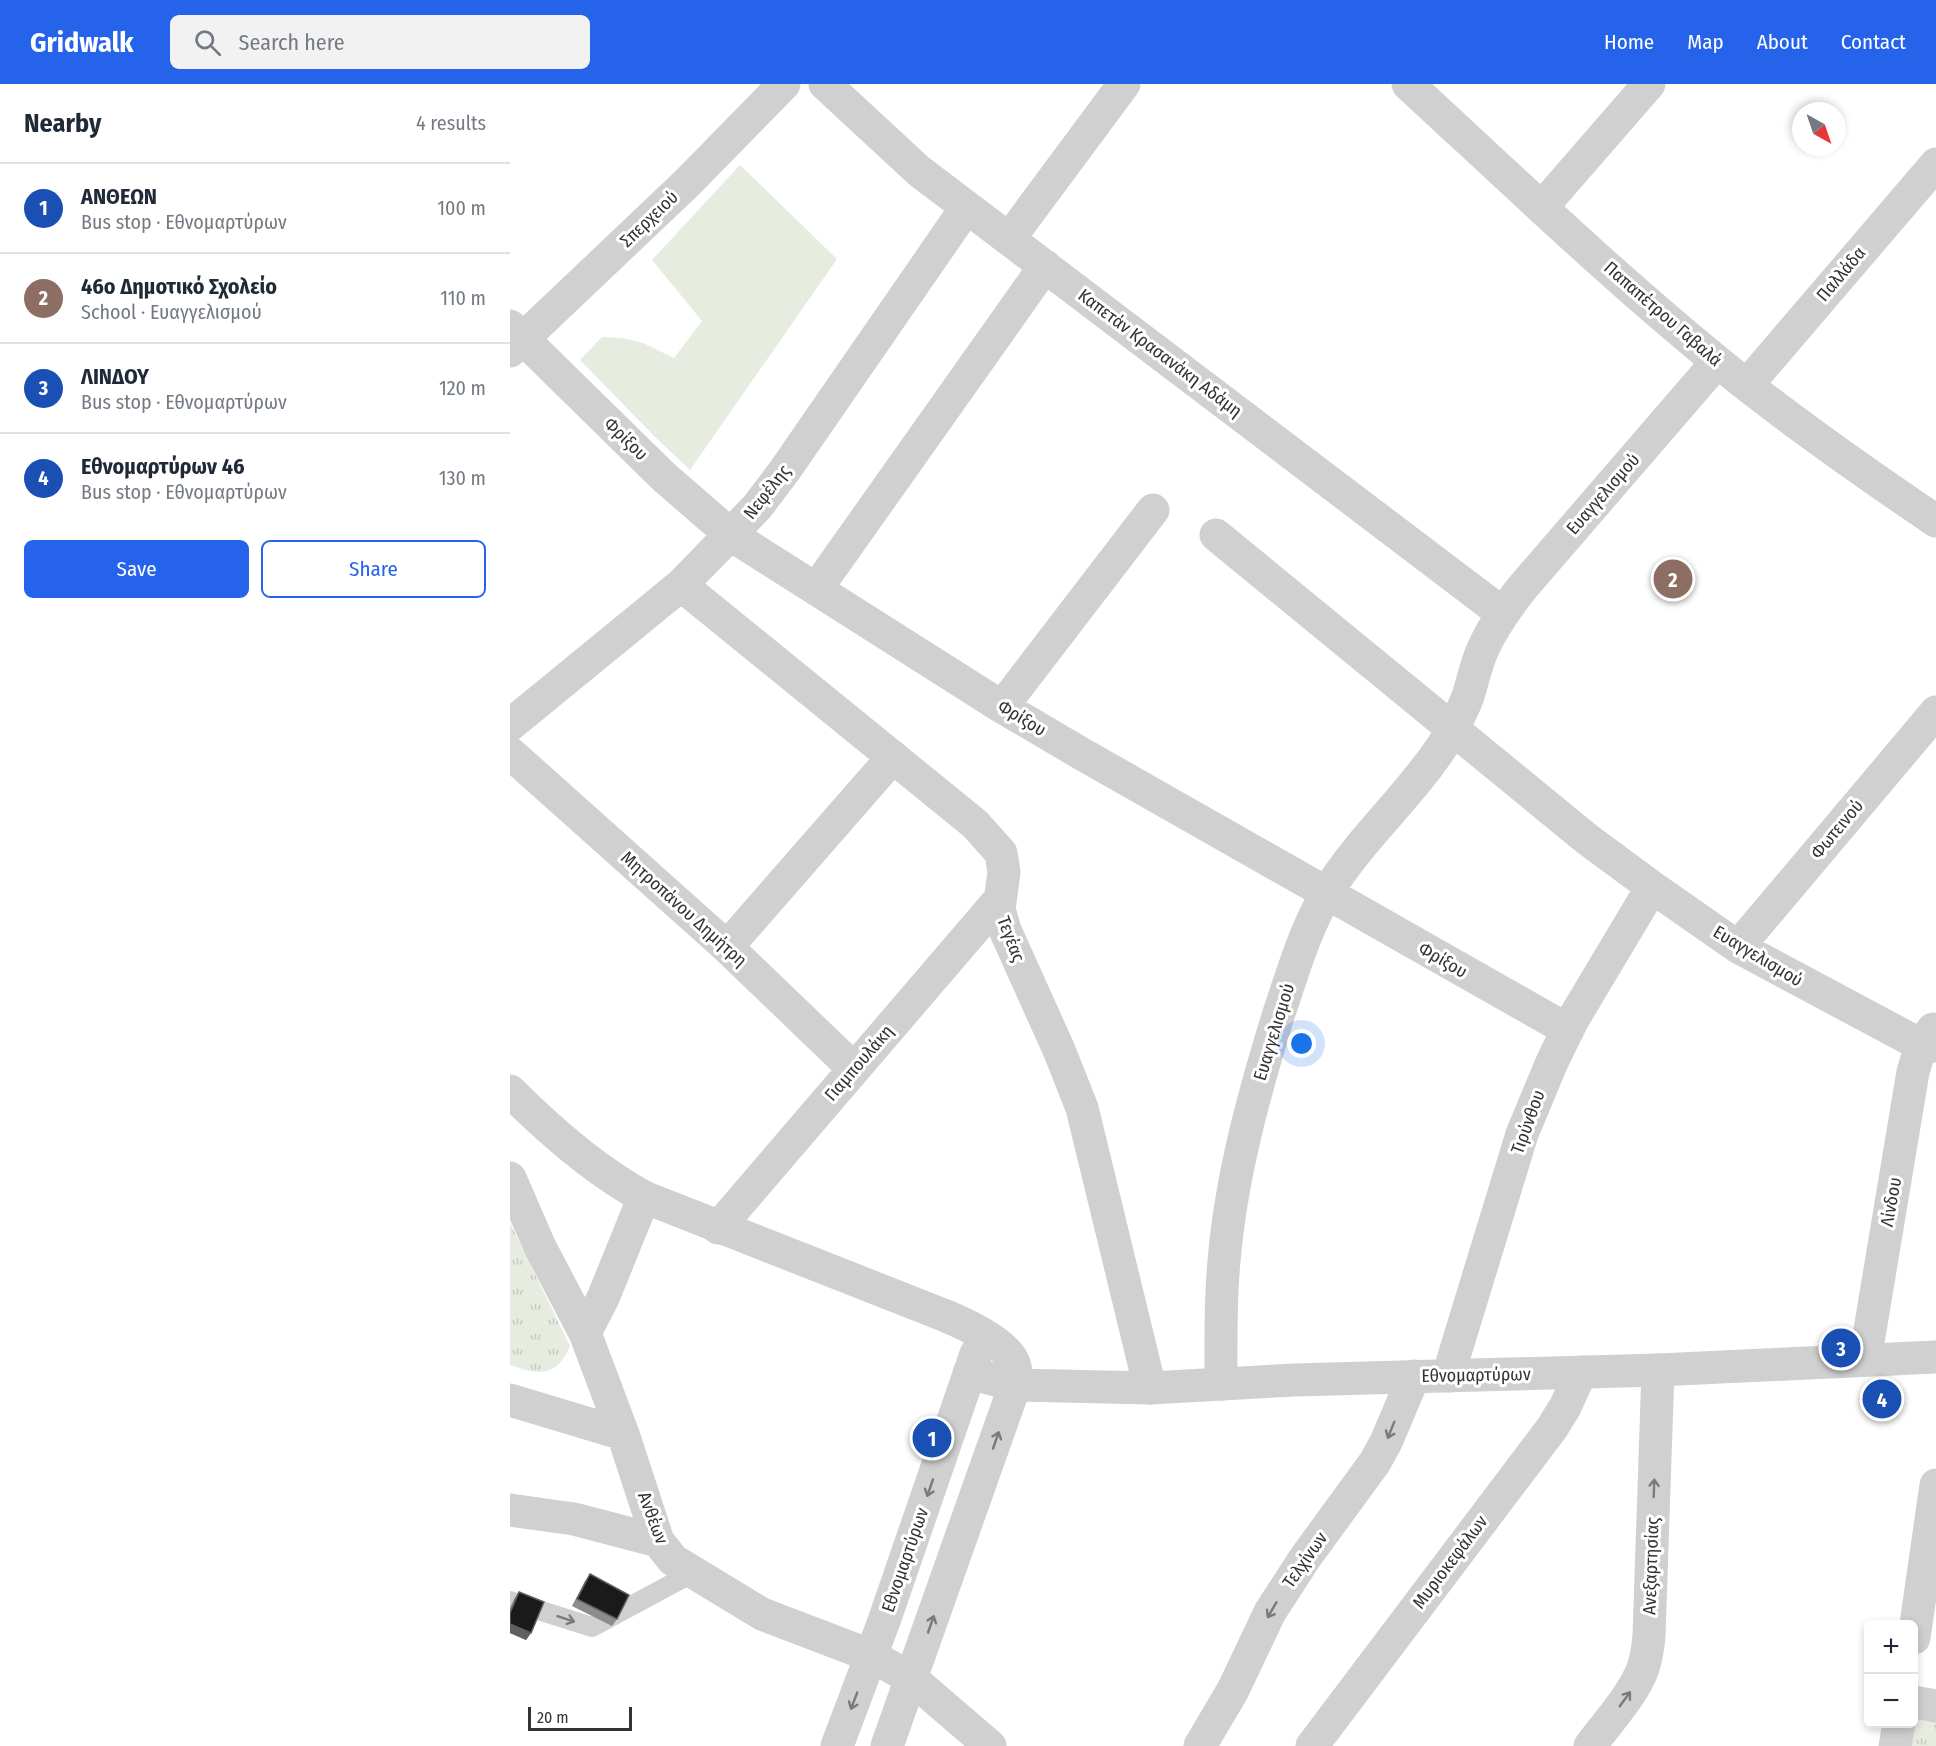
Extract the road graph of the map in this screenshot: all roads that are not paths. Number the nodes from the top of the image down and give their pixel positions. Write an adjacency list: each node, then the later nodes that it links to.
1 (784, 84): 11 (street, Σπερχειού)
2 (825, 84): 8 (street, Καπετάν Κρασανάκη Αδάμη)
3 (1124, 84): 9 (street)
4 (1408, 84): 7 (street, Παπαπέτρου Γαβαλά)
5 (1649, 84): 7 (street)
6 (1936, 164): 13 (street, Παλλάδα)
7 (1542, 207): 12 (street, Παπαπέτρου Γαβαλά)
8 (966, 208): 9 (street, Καπετάν Κρασανάκη Αδάμη); 16 (street, Νεφέλης)
9 (1009, 239): 10 (street, Καπετάν Κρασανάκη Αδάμη)
10 (1045, 266): 19 (street); 20 (street, Καπετάν Κρασανάκη Αδάμη)
11 (514, 339): 16 (street, Φρίξου)
12 (1717, 362): 13 (street, Παπαπέτρου Γαβαλά); 20 (street, Ευαγγελισμού)
13 (1747, 385): 15 (street, Παπαπέτρου Γαβαλά)
14 (1153, 510): 21 (street)
15 (1936, 521)
16 (731, 535): 18 (street, Νεφέλης); 19 (street, Φρίξου)
17 (1216, 535): 24 (street, Ευαγγελισμού)
18 (681, 585): 23 (street, Νεφέλης); 26 (street, Τεγέας)
19 (817, 588): 21 (street, Φρίξου)
20 (1502, 613): 24 (street, Ευαγγελισμού)
21 (1002, 707): 28 (street, Φρίξου)
22 (1936, 712): 31 (street, Φωτεινού)
23 (510, 725)
24 (1453, 728): 27 (street, Ευαγγελισμού); 28 (street, Ευαγγελισμού)
25 (510, 753): 30 (street, Μητροπάνου Δημήτρη)
26 (893, 757): 29 (street, Τεγέας); 30 (street)
27 (1652, 887): 31 (street, Ευαγγελισμού); 32 (street, Τιρύνθου)
28 (1327, 893): 32 (street, Φρίξου); 49 (street, Ευαγγελισμού)
29 (1000, 899): 34 (street, Γιαμπουλάκη); 50 (street, Τεγέας)
30 (727, 947): 34 (street, Μητροπάνου Δημήτρη)
31 (1738, 947): 33 (street, Ευαγγελισμού)
32 (1568, 1030): 47 (street, Τιρύνθου)
33 (1931, 1039): 42 (street, Λίνδου)
34 (854, 1069): 38 (street, Γιαμπουλάκη)
35 (510, 1091): 37 (street)
36 (512, 1187): 39 (street, Ανθέων)
37 (644, 1197): 38 (street); 39 (street)
38 (718, 1228): 40 (street)
39 (585, 1333): 52 (street, Ανθέων)
40 (984, 1336): 45 (street, Εθνομαρτύρων); 48 (street)
41 (1936, 1357): 42 (street, Εθνομαρτύρων)
42 (1865, 1360): 43 (street, Εθνομαρτύρων)
43 (1658, 1370): 44 (street, Εθνομαρτύρων); 69 (street, Ανεξαρτησίας, one-way to 43)
44 (1581, 1372): 47 (street, Εθνομαρτύρων); 68 (street, Μυριοκεφάλων)
45 (969, 1373): 48 (street, Εθνομαρτύρων); 59 (street, Εθνομαρτύρων, one-way to 59)
46 (1414, 1376): 47 (street, Εθνομαρτύρων); 49 (street, Εθνομαρτύρων); 67 (street, Τελχίνων, one-way to 67)
47 (1448, 1376)
48 (1016, 1379): 50 (street, Εθνομαρτύρων); 60 (street, one-way to 48)
49 (1221, 1384): 50 (street, Εθνομαρτύρων)
50 (1150, 1388)
51 (510, 1400): 52 (street)
52 (623, 1434): 55 (street, Ανθέων)
53 (1936, 1485): 58 (street)
54 (510, 1510): 55 (street)
55 (658, 1541): 56 (street, Ανθέων)
56 (694, 1572): 57 (lane, one-way to 56); 59 (street, Ανθέων)
57 (510, 1601)
58 (1917, 1620)
59 (872, 1656): 60 (street, Ανθέων); 64 (street, Εθνομαρτύρων, one-way to 64)
60 (912, 1679): 65 (street); 66 (street, Ανθέων)
61 (1918, 1703): 62 (street)
62 (1936, 1706)
63 (1898, 1728): 70 (street)
64 (837, 1746)
65 (887, 1746)
66 (990, 1746)
67 (1200, 1746)
68 (1312, 1746)
69 (1590, 1746)
70 (1894, 1746)

